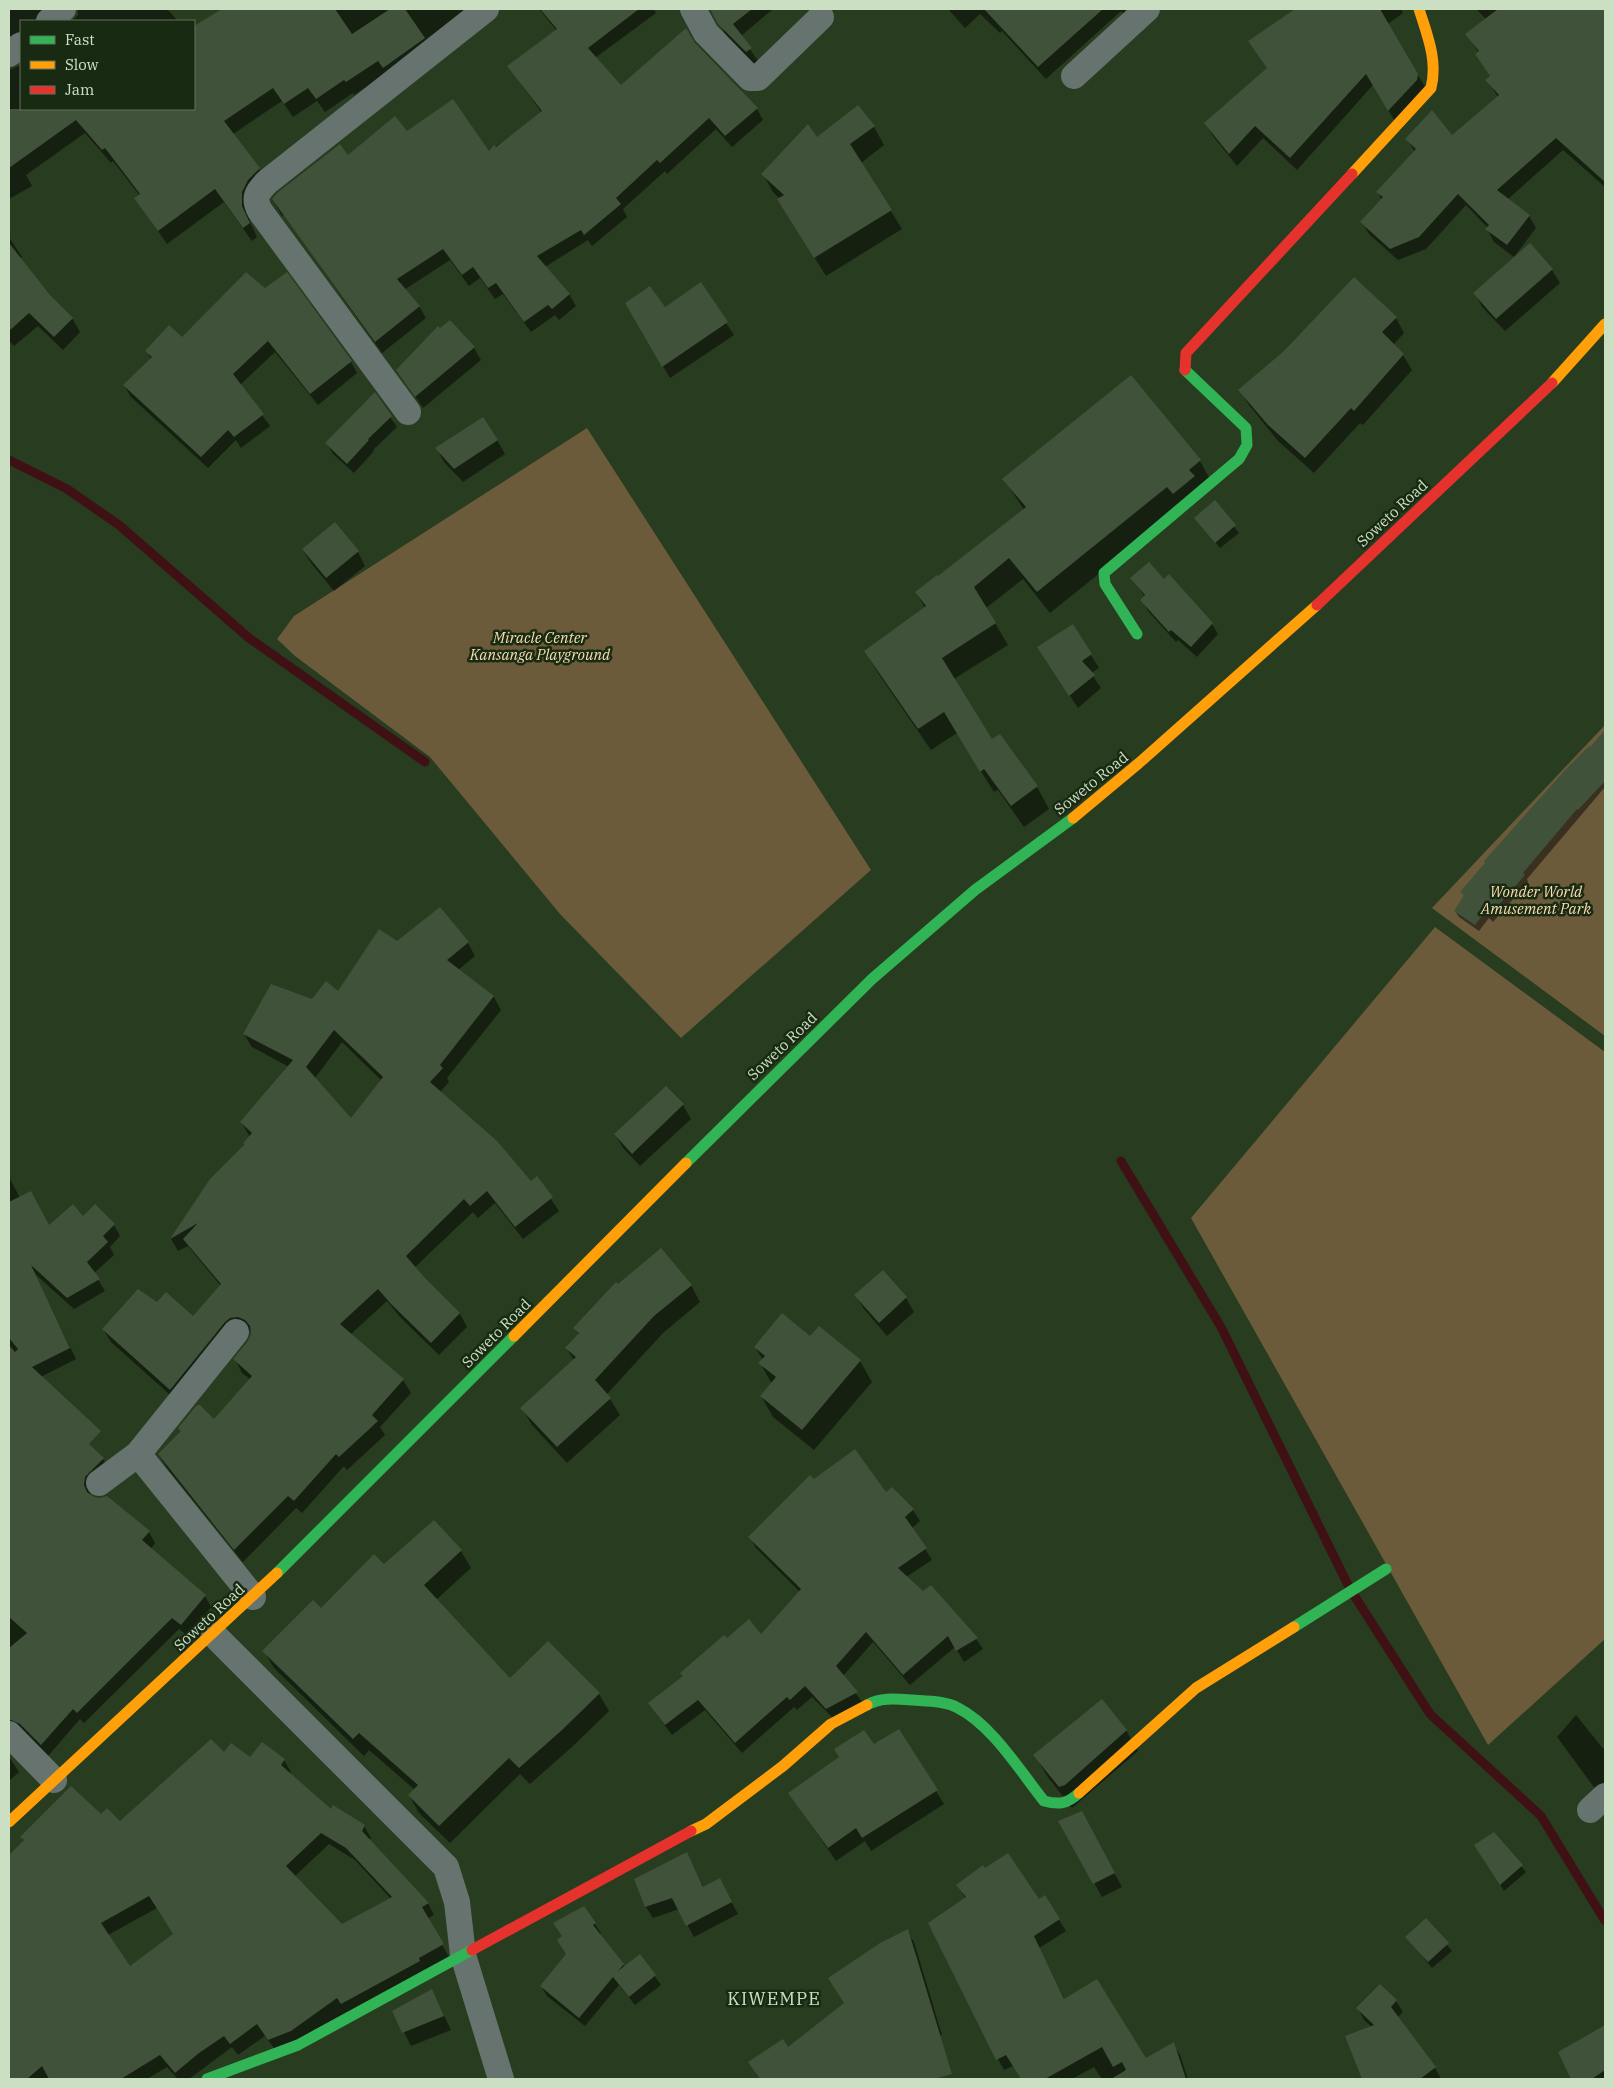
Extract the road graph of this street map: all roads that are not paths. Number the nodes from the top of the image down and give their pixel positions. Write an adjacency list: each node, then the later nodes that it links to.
1 (63, 9): 7 (street)
2 (486, 9): 12 (street)
3 (692, 9): 6 (street)
4 (1147, 9): 10 (street)
5 (1418, 9): 13 (street)
6 (821, 17)
7 (50, 20)
8 (20, 45): 9 (street)
9 (9, 54)
10 (1074, 76)
11 (1605, 324): 18 (street, Soweto Road)
12 (408, 412)
13 (1137, 634)
14 (236, 1332): 15 (street)
15 (138, 1454): 16 (street); 18 (street)
16 (99, 1482)
17 (1386, 1569): 23 (street)
18 (253, 1597): 19 (street, Soweto Road)
19 (213, 1634): 21 (street, Soweto Road); 23 (street)
20 (9, 1734): 21 (street)
21 (54, 1780): 22 (street, Soweto Road)
22 (9, 1822)
23 (464, 1955): 24 (street); 25 (street)
24 (207, 2079)
25 (501, 2079)

